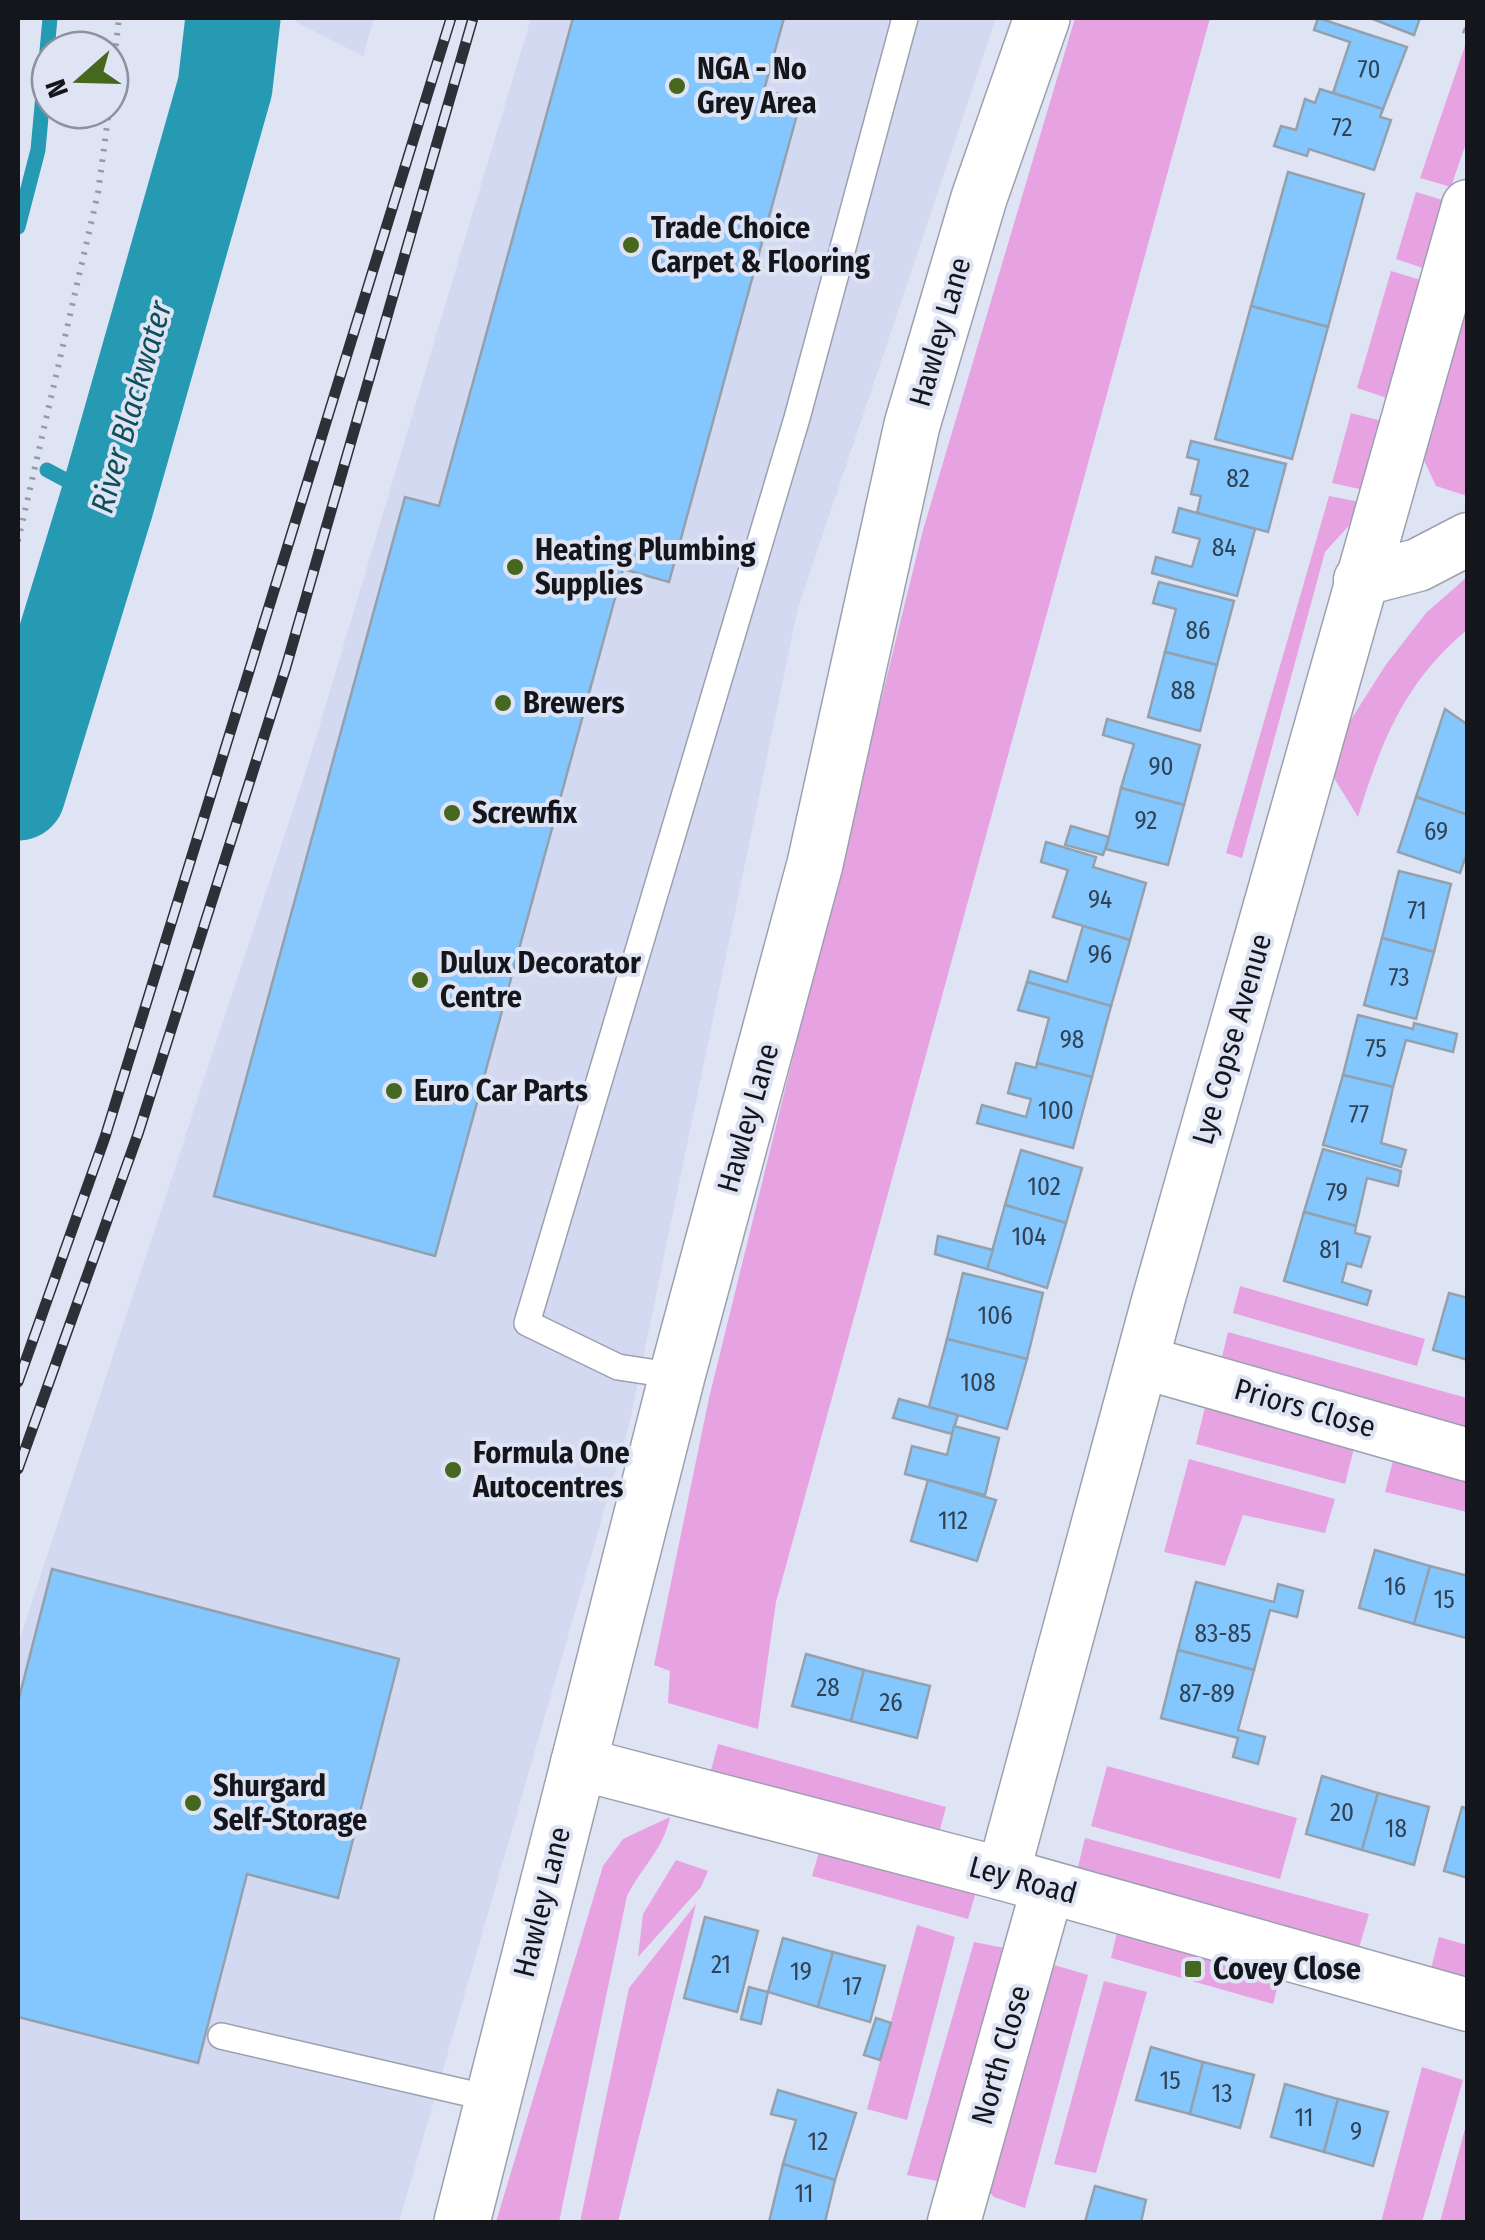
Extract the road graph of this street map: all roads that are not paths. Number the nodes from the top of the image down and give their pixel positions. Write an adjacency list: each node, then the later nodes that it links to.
1 (905, 18): 7 (lane)
2 (1042, 18): 7 (main road, Hawley Lane)
3 (1468, 206): 5 (street, Lye Copse Avenue)
4 (1468, 539): 5 (street)
5 (1360, 580): 6 (street, Lye Copse Avenue)
6 (1142, 1362): 8 (street, Priors Close); 10 (street, Lye Copse Avenue)
7 (677, 1376): 9 (main road, Hawley Lane)
8 (1468, 1455)
9 (577, 1763): 10 (street, Ley Road); 13 (main road, Hawley Lane)
10 (1026, 1880): 11 (street, Ley Road); 15 (street, North Close)
11 (1468, 2004)
12 (221, 2036): 13 (lane)
13 (493, 2098): 14 (main road, Hawley Lane)
14 (462, 2222)
15 (954, 2222)

